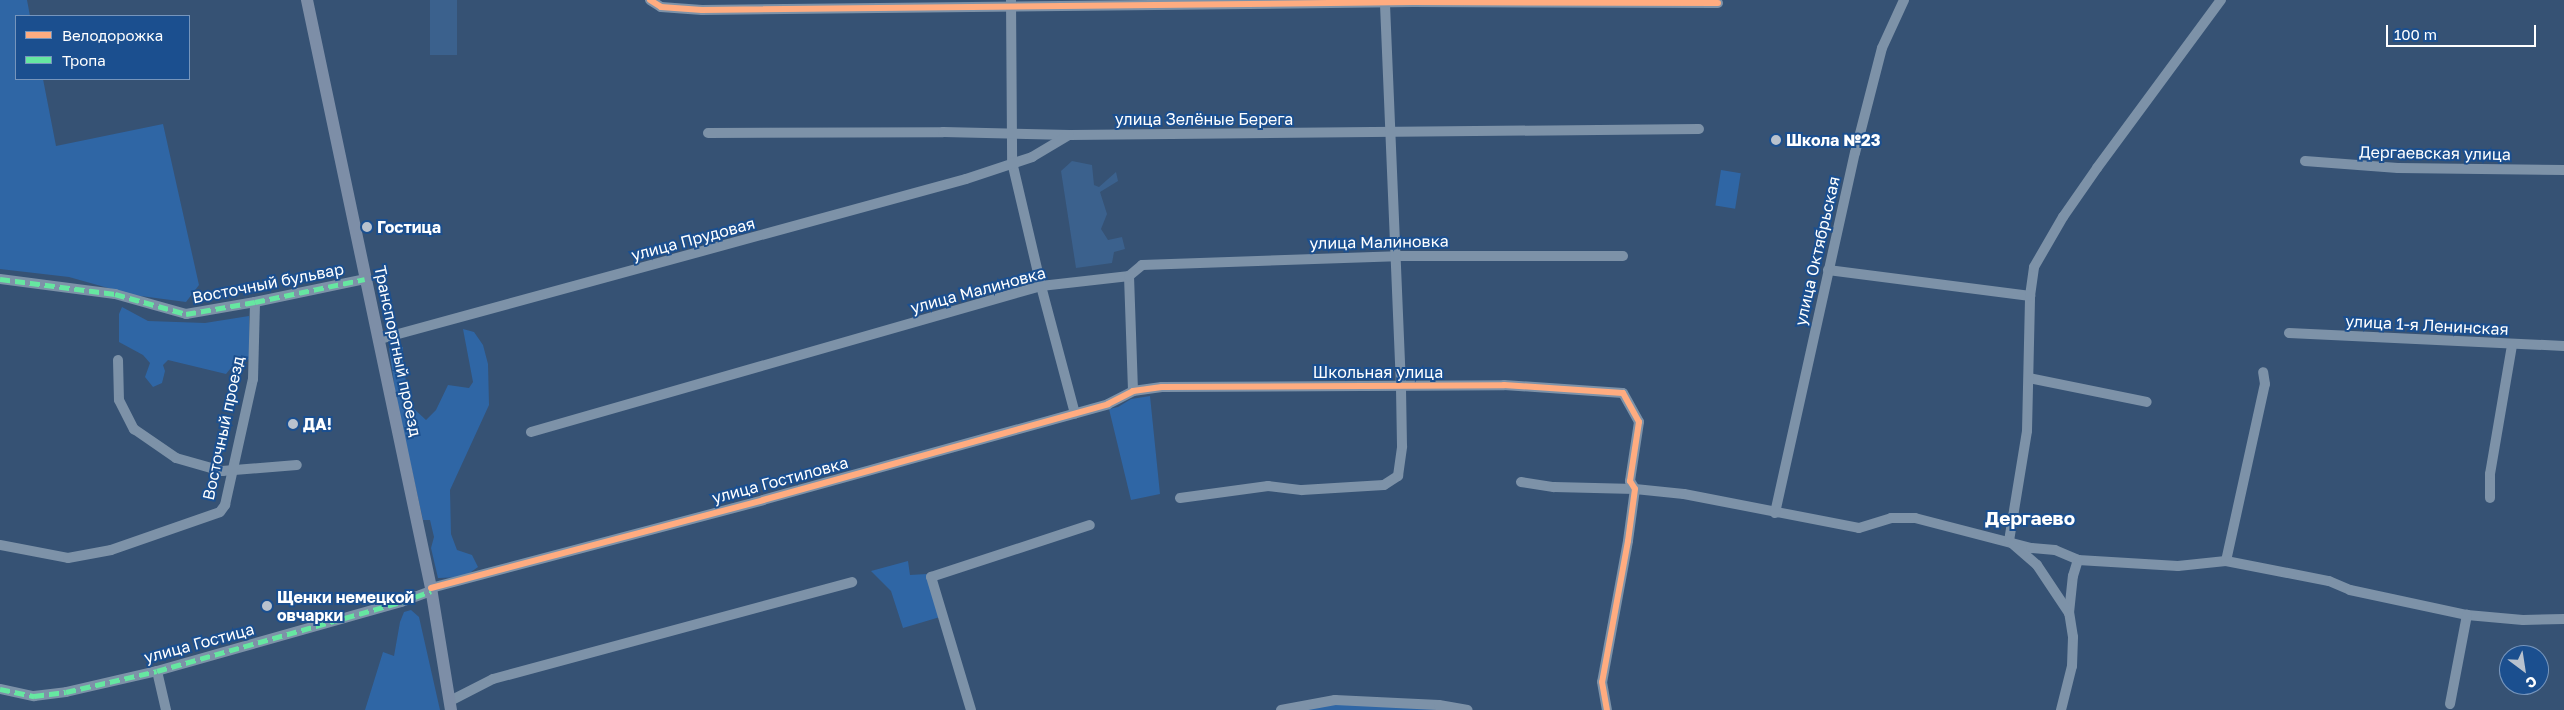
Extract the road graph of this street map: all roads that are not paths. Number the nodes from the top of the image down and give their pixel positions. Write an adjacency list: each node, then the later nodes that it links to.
1 (307, 0): 21 (main road, Транспортный проезд)
2 (650, 0): 6 (street)
3 (1904, 0): 18 (street, улица Октябрьская)
4 (2221, 0): 23 (street)
5 (1385, 1): 6 (street); 7 (street); 9 (street)
6 (1011, 3): 11 (street)
7 (1718, 3)
8 (1699, 129): 9 (street, улица Зелёные Берега)
9 (1392, 132): 12 (street, улица Зелёные Берега); 16 (street)
10 (708, 134): 11 (street, улица Зелёные Берега)
11 (1011, 134): 12 (street, улица Зелёные Берега); 13 (street)
12 (1070, 135): 13 (street, улица Прудовая)
13 (1012, 162): 22 (street); 26 (street, улица Прудовая)
14 (2305, 162): 15 (street, Дергаевская улица)
15 (2564, 170)
16 (1396, 256): 17 (street, улица Малиновка); 19 (street, улица Малиновка); 32 (street)
17 (1623, 256)
18 (1828, 270): 23 (street); 43 (street, улица Октябрьская)
19 (1129, 276): 22 (street, улица Малиновка); 33 (street)
20 (0, 279): 24 (street, Восточный бульвар)
21 (365, 279): 24 (street, Восточный бульвар); 26 (main road, Транспортный проезд)
22 (1041, 286): 35 (street); 36 (street, улица Малиновка)
23 (2030, 296): 31 (street)
24 (256, 302): 38 (street, Восточный проезд)
25 (2288, 333): 27 (street, улица 1-я Ленинская)
26 (380, 339): 50 (main road, Транспортный проезд)
27 (2512, 345): 28 (street, улица 1-я Ленинская); 42 (street)
28 (2564, 346)
29 (118, 360): 38 (street)
30 (2263, 372): 48 (street)
31 (2029, 378): 34 (street); 45 (street)
32 (1401, 386): 33 (street, Школьная улица); 40 (street, Школьная улица); 41 (street)
33 (1133, 391): 35 (street, улица Гостиловка)
34 (2147, 402)
35 (1075, 414): 50 (street, улица Гостиловка)
36 (531, 432)
37 (297, 465): 38 (street)
38 (232, 470): 46 (street, Восточный проезд)
39 (1521, 482): 40 (street)
40 (1635, 489): 43 (street); 62 (street)
41 (1180, 498)
42 (2490, 498)
43 (1775, 513): 45 (street)
44 (1090, 525): 59 (street)
45 (2008, 541): 47 (street); 51 (street)
46 (0, 545)
47 (2078, 560): 48 (street); 51 (street)
48 (2226, 561): 52 (street)
49 (852, 582): 57 (street)
50 (431, 589): 54 (street, улица Гостица); 57 (main road, Транспортный проезд)
51 (2069, 613): 63 (street)
52 (2467, 615): 53 (street); 56 (street)
53 (2564, 619)
54 (157, 671): 55 (street, улица Гостица); 58 (street)
55 (0, 689)
56 (2450, 704)
57 (450, 706)
58 (166, 710)
59 (971, 710)
60 (1281, 710): 61 (street)
61 (1468, 710)
62 (1607, 710)
63 (2061, 710)

